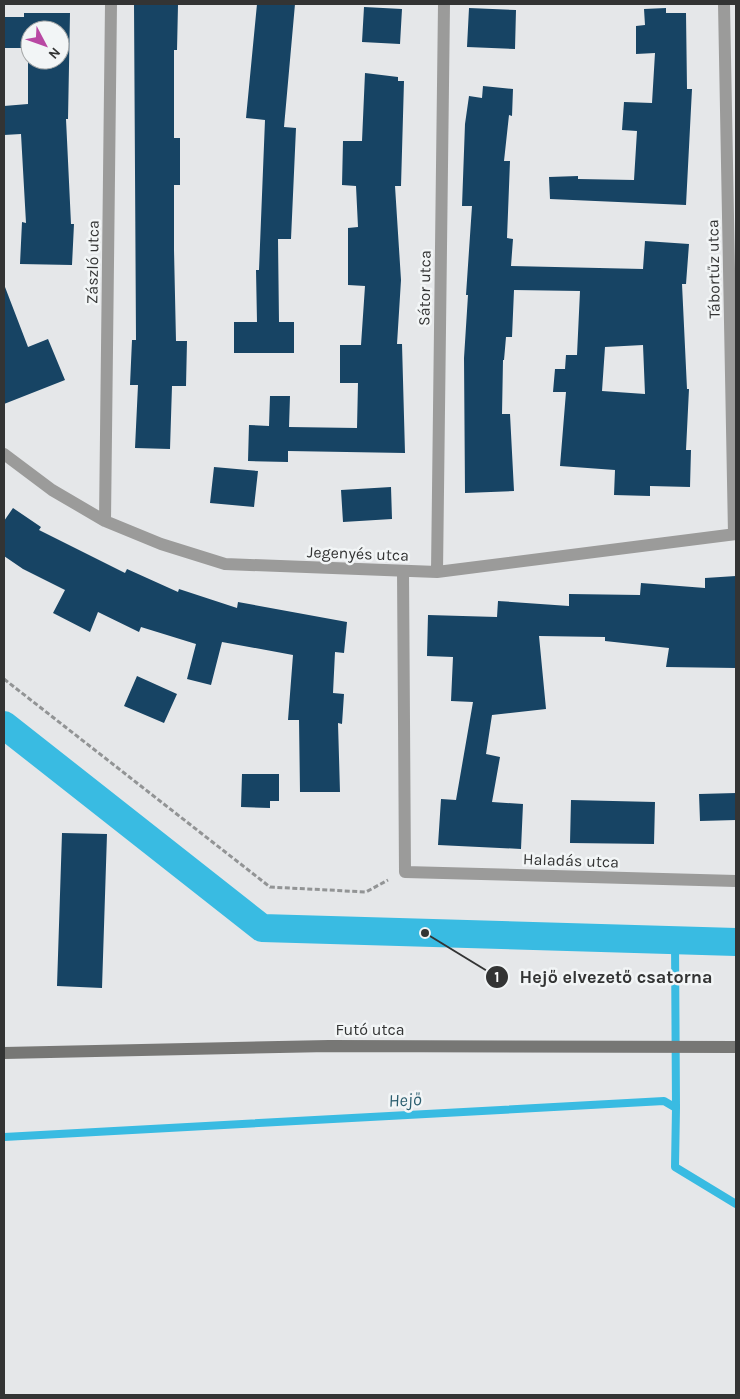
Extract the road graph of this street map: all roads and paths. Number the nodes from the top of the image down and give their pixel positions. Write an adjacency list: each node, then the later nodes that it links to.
1 (111, 4): 5 (street, Zászló utca)
2 (444, 4): 8 (street, Sátor utca)
3 (724, 4): 6 (street, Tábortűz utca)
4 (4, 454): 5 (street, Jegenyés utca)
5 (105, 521): 7 (street, Jegenyés utca)
6 (735, 534): 8 (street, Jegenyés utca)
7 (403, 571): 8 (street, Jegenyés utca); 10 (street)
8 (437, 572)
9 (4, 679): 10 (path)
10 (405, 872): 11 (street, Haladás utca)
11 (736, 881)
12 (736, 1047): 13 (main road, Futó utca)
13 (4, 1053)

